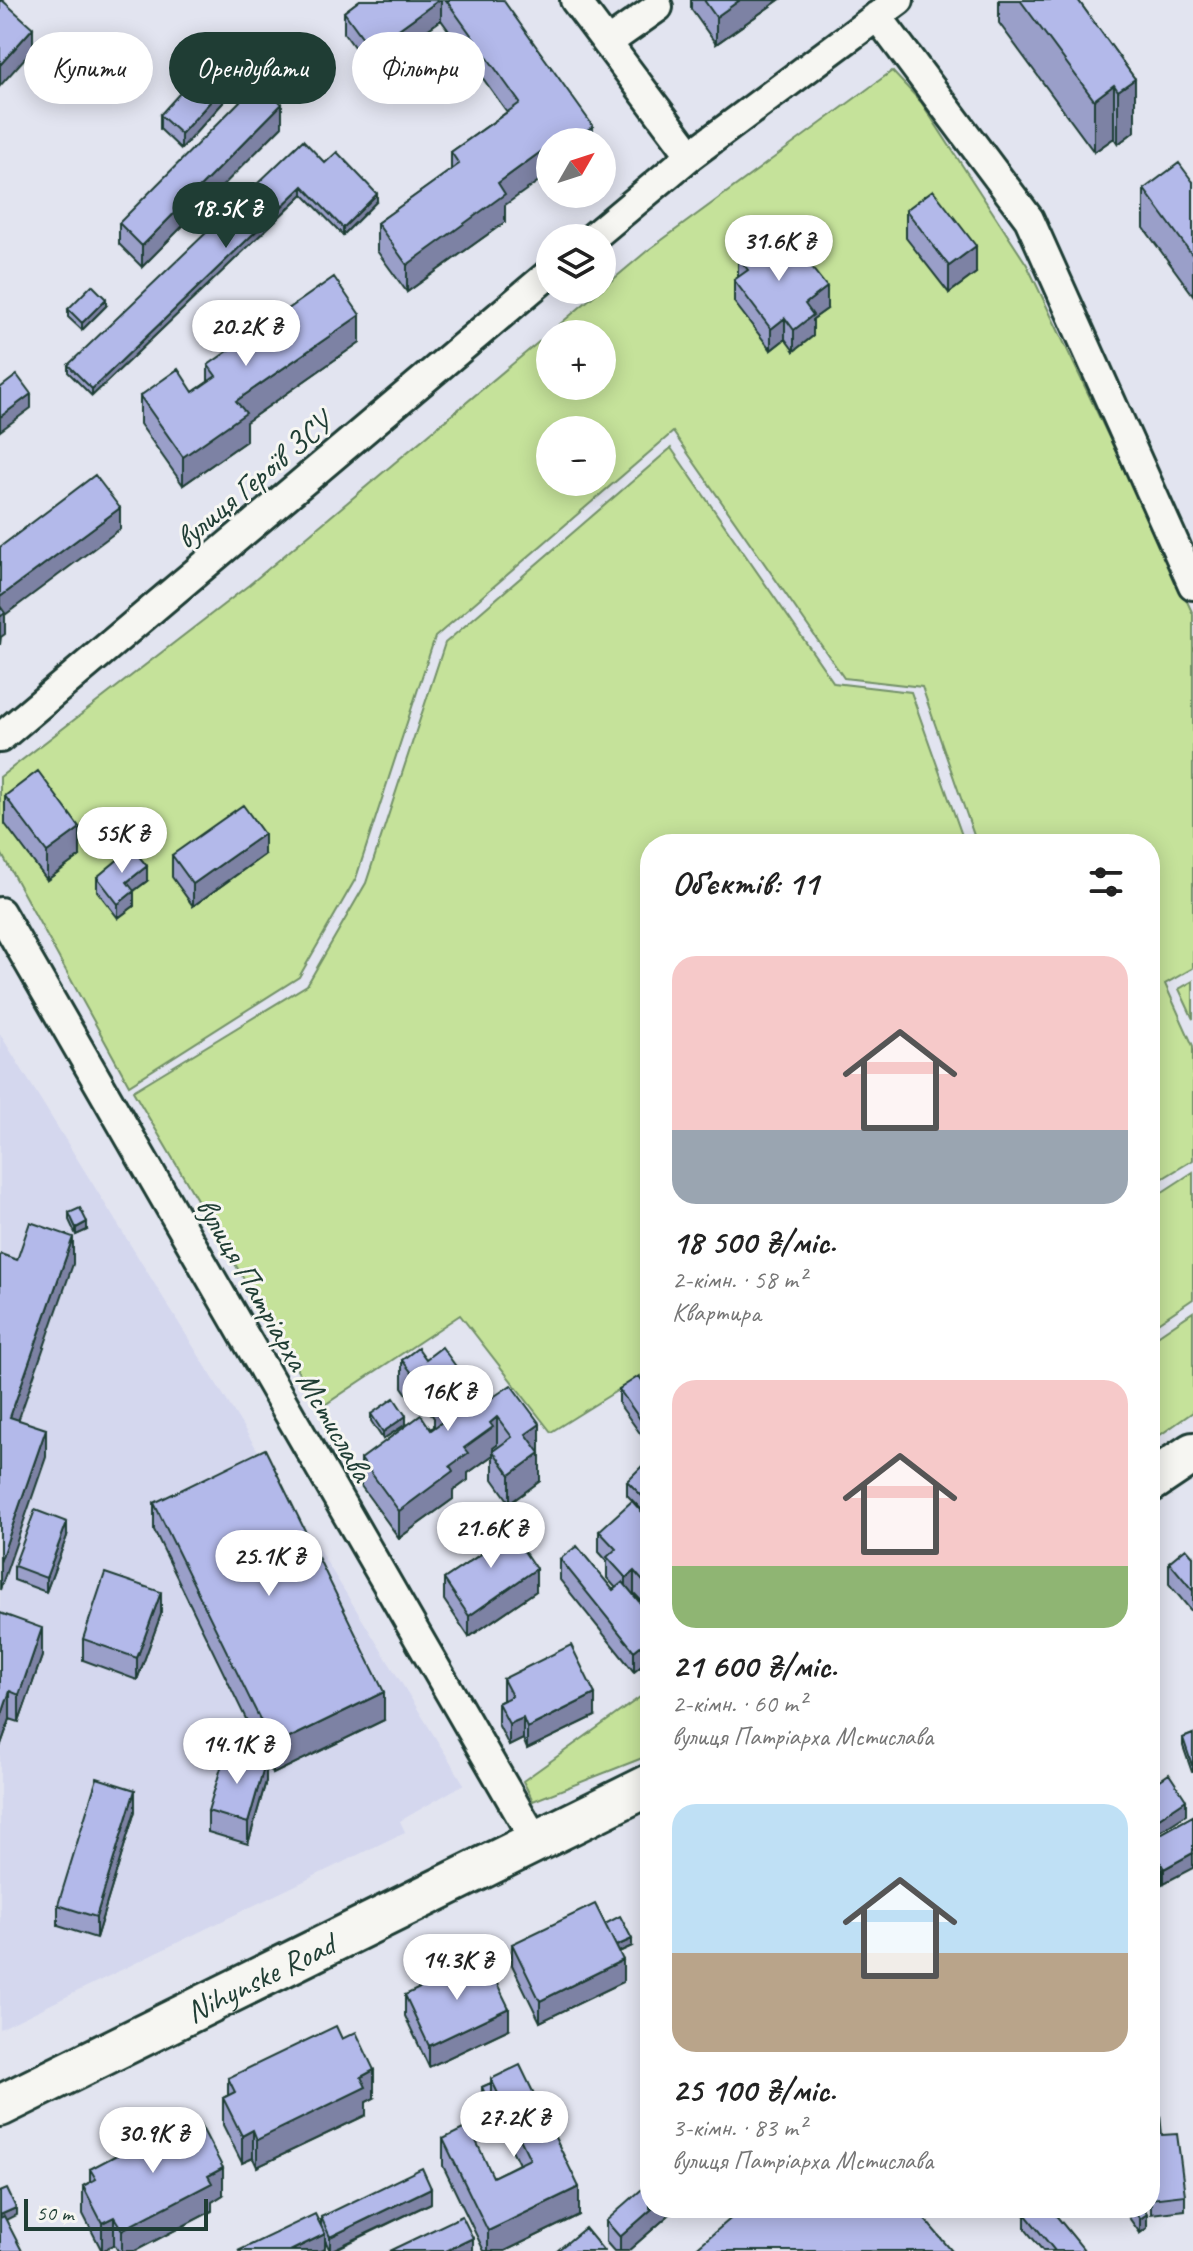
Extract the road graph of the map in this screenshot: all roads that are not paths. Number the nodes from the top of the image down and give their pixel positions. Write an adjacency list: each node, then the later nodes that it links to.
1 (575, 0): 4 (street)
2 (658, 7): 4 (street)
3 (888, 8): 5 (street); 8 (street)
4 (607, 43): 5 (street)
5 (691, 155): 6 (street)
6 (609, 224)
7 (536, 285): 9 (street, вулиця Героїв ЗСУ)
8 (1193, 585)
9 (0, 738)
10 (0, 912): 14 (street, вулиця Патріарха Мстислава)
11 (1193, 1453): 12 (main road)
12 (1160, 1475)
13 (640, 1790): 14 (main road, Nihynske Road)
14 (536, 1842): 15 (main road, Nihynske Road)
15 (0, 2106)

